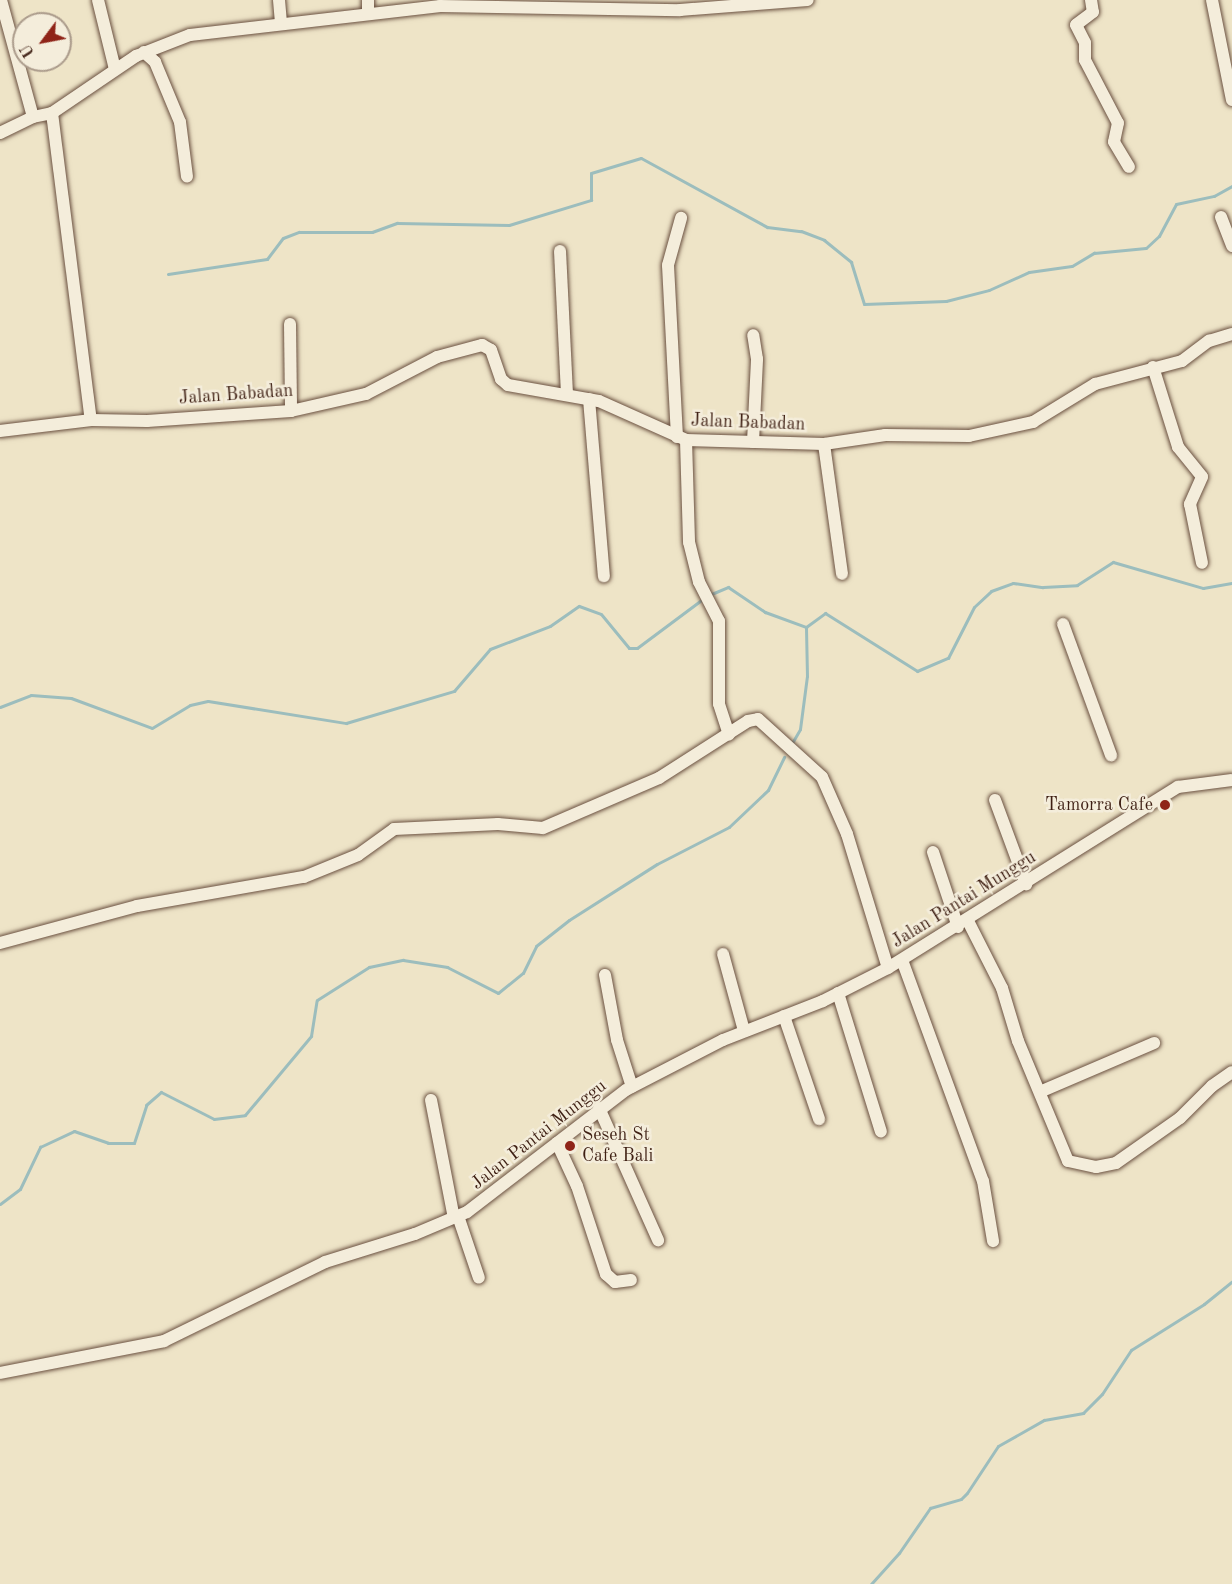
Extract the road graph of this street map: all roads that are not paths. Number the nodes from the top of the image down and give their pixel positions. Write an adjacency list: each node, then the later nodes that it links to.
1 (1, 0): 17 (street)
2 (98, 0): 14 (street)
3 (279, 0): 12 (street)
4 (368, 0): 11 (street)
5 (808, 0): 8 (street)
6 (1091, 0): 19 (street)
7 (1212, 0): 15 (street)
8 (746, 3): 10 (street)
9 (637, 4): 10 (street); 11 (street)
10 (667, 5)
11 (368, 14): 12 (street)
12 (281, 24): 13 (street)
13 (144, 52): 14 (street); 20 (street)
14 (115, 69): 16 (street)
15 (1232, 100)
16 (52, 113): 17 (street); 32 (street)
17 (33, 117): 18 (street)
18 (0, 133)
19 (1129, 167)
20 (187, 177)
21 (1221, 217): 23 (street)
22 (681, 218): 34 (street)
23 (1232, 246)
24 (560, 251): 29 (street)
25 (290, 324): 31 (street)
26 (1232, 334): 28 (street, Jalan Babadan)
27 (753, 335): 35 (street)
28 (1153, 367): 36 (street, Jalan Babadan); 37 (street)
29 (567, 393): 30 (street, Jalan Babadan); 31 (street, Jalan Babadan)
30 (589, 399): 34 (street, Jalan Babadan); 39 (street)
31 (291, 411): 32 (street, Jalan Babadan)
32 (91, 420): 33 (street, Jalan Babadan)
33 (0, 431)
34 (681, 439): 35 (street, Jalan Babadan); 41 (street)
35 (753, 442): 36 (street, Jalan Babadan)
36 (824, 444): 38 (street)
37 (1203, 563)
38 (842, 574)
39 (604, 576)
40 (1063, 624): 42 (street)
41 (729, 734): 48 (street); 51 (street)
42 (1111, 755)
43 (1232, 780): 46 (street, Jalan Pantai Munggu)
44 (995, 800): 46 (street)
45 (933, 852): 47 (street)
46 (1026, 884): 47 (street, Jalan Pantai Munggu)
47 (963, 924): 50 (street, Jalan Pantai Munggu); 59 (street)
48 (0, 943)
49 (723, 954): 55 (street)
50 (902, 960): 51 (street, Jalan Pantai Munggu); 67 (street)
51 (888, 968): 53 (street, Jalan Pantai Munggu)
52 (605, 975): 58 (street)
53 (838, 993): 54 (street, Jalan Pantai Munggu); 63 (street)
54 (784, 1016): 55 (street, Jalan Pantai Munggu); 62 (street)
55 (744, 1031): 58 (street, Jalan Pantai Munggu)
56 (1154, 1043): 59 (street)
57 (1232, 1072): 59 (street)
58 (632, 1087): 61 (street, Jalan Pantai Munggu)
59 (1042, 1091)
60 (431, 1100): 65 (street)
61 (598, 1108): 64 (street, Jalan Pantai Munggu); 66 (street)
62 (819, 1119)
63 (881, 1132)
64 (557, 1143): 65 (street, Jalan Pantai Munggu); 69 (street)
65 (456, 1217): 68 (street); 70 (street, Jalan Pantai Munggu)
66 (658, 1240)
67 (993, 1241)
68 (479, 1278)
69 (631, 1280)
70 (0, 1373)

